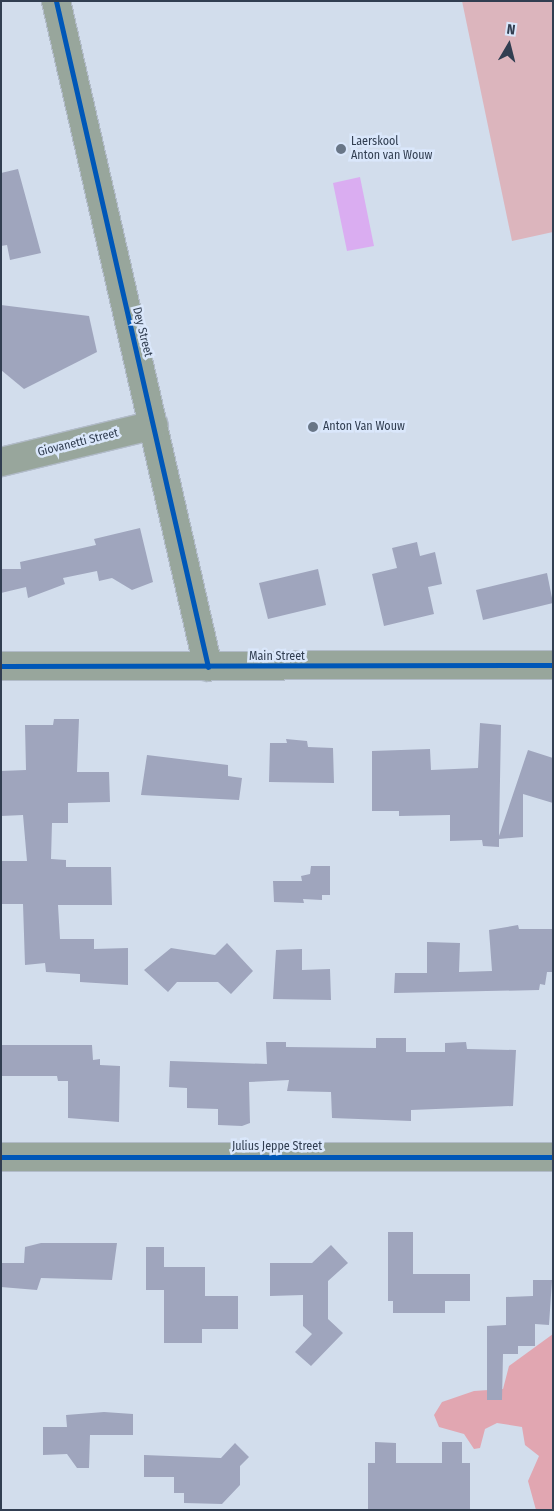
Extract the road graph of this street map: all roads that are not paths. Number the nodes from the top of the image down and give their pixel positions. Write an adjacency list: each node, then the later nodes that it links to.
1 (56, 1): 2 (street, Dey Street)
2 (154, 425): 3 (street, Giovanetti Street); 6 (street, Dey Street)
3 (1, 462)
4 (553, 665): 6 (street, Main Street)
5 (1, 666): 6 (street, Main Street)
6 (208, 667)
7 (1, 1157): 8 (street, Julius Jeppe Street)
8 (553, 1157)

